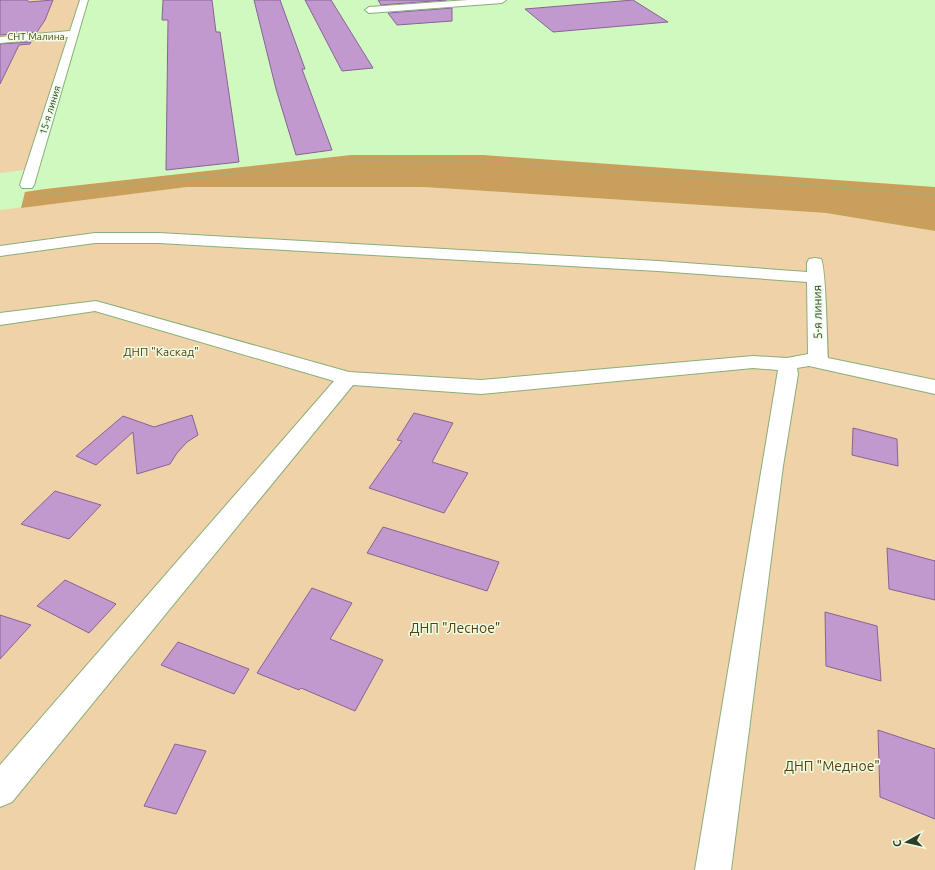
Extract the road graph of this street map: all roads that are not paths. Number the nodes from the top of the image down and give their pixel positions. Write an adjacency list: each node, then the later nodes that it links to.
1 (84, 0): 4 (street, 15-я линия)
2 (502, 0): 3 (street)
3 (369, 10)
4 (73, 34): 5 (street); 6 (street, 15-я линия)
5 (0, 40)
6 (27, 185)
7 (0, 251): 9 (street, 5-я линия)
8 (0, 319): 11 (street)
9 (818, 362): 10 (street); 12 (street)
10 (788, 364): 11 (street); 14 (street)
11 (348, 378): 13 (street)
12 (935, 387)
13 (0, 790)
14 (713, 870)

